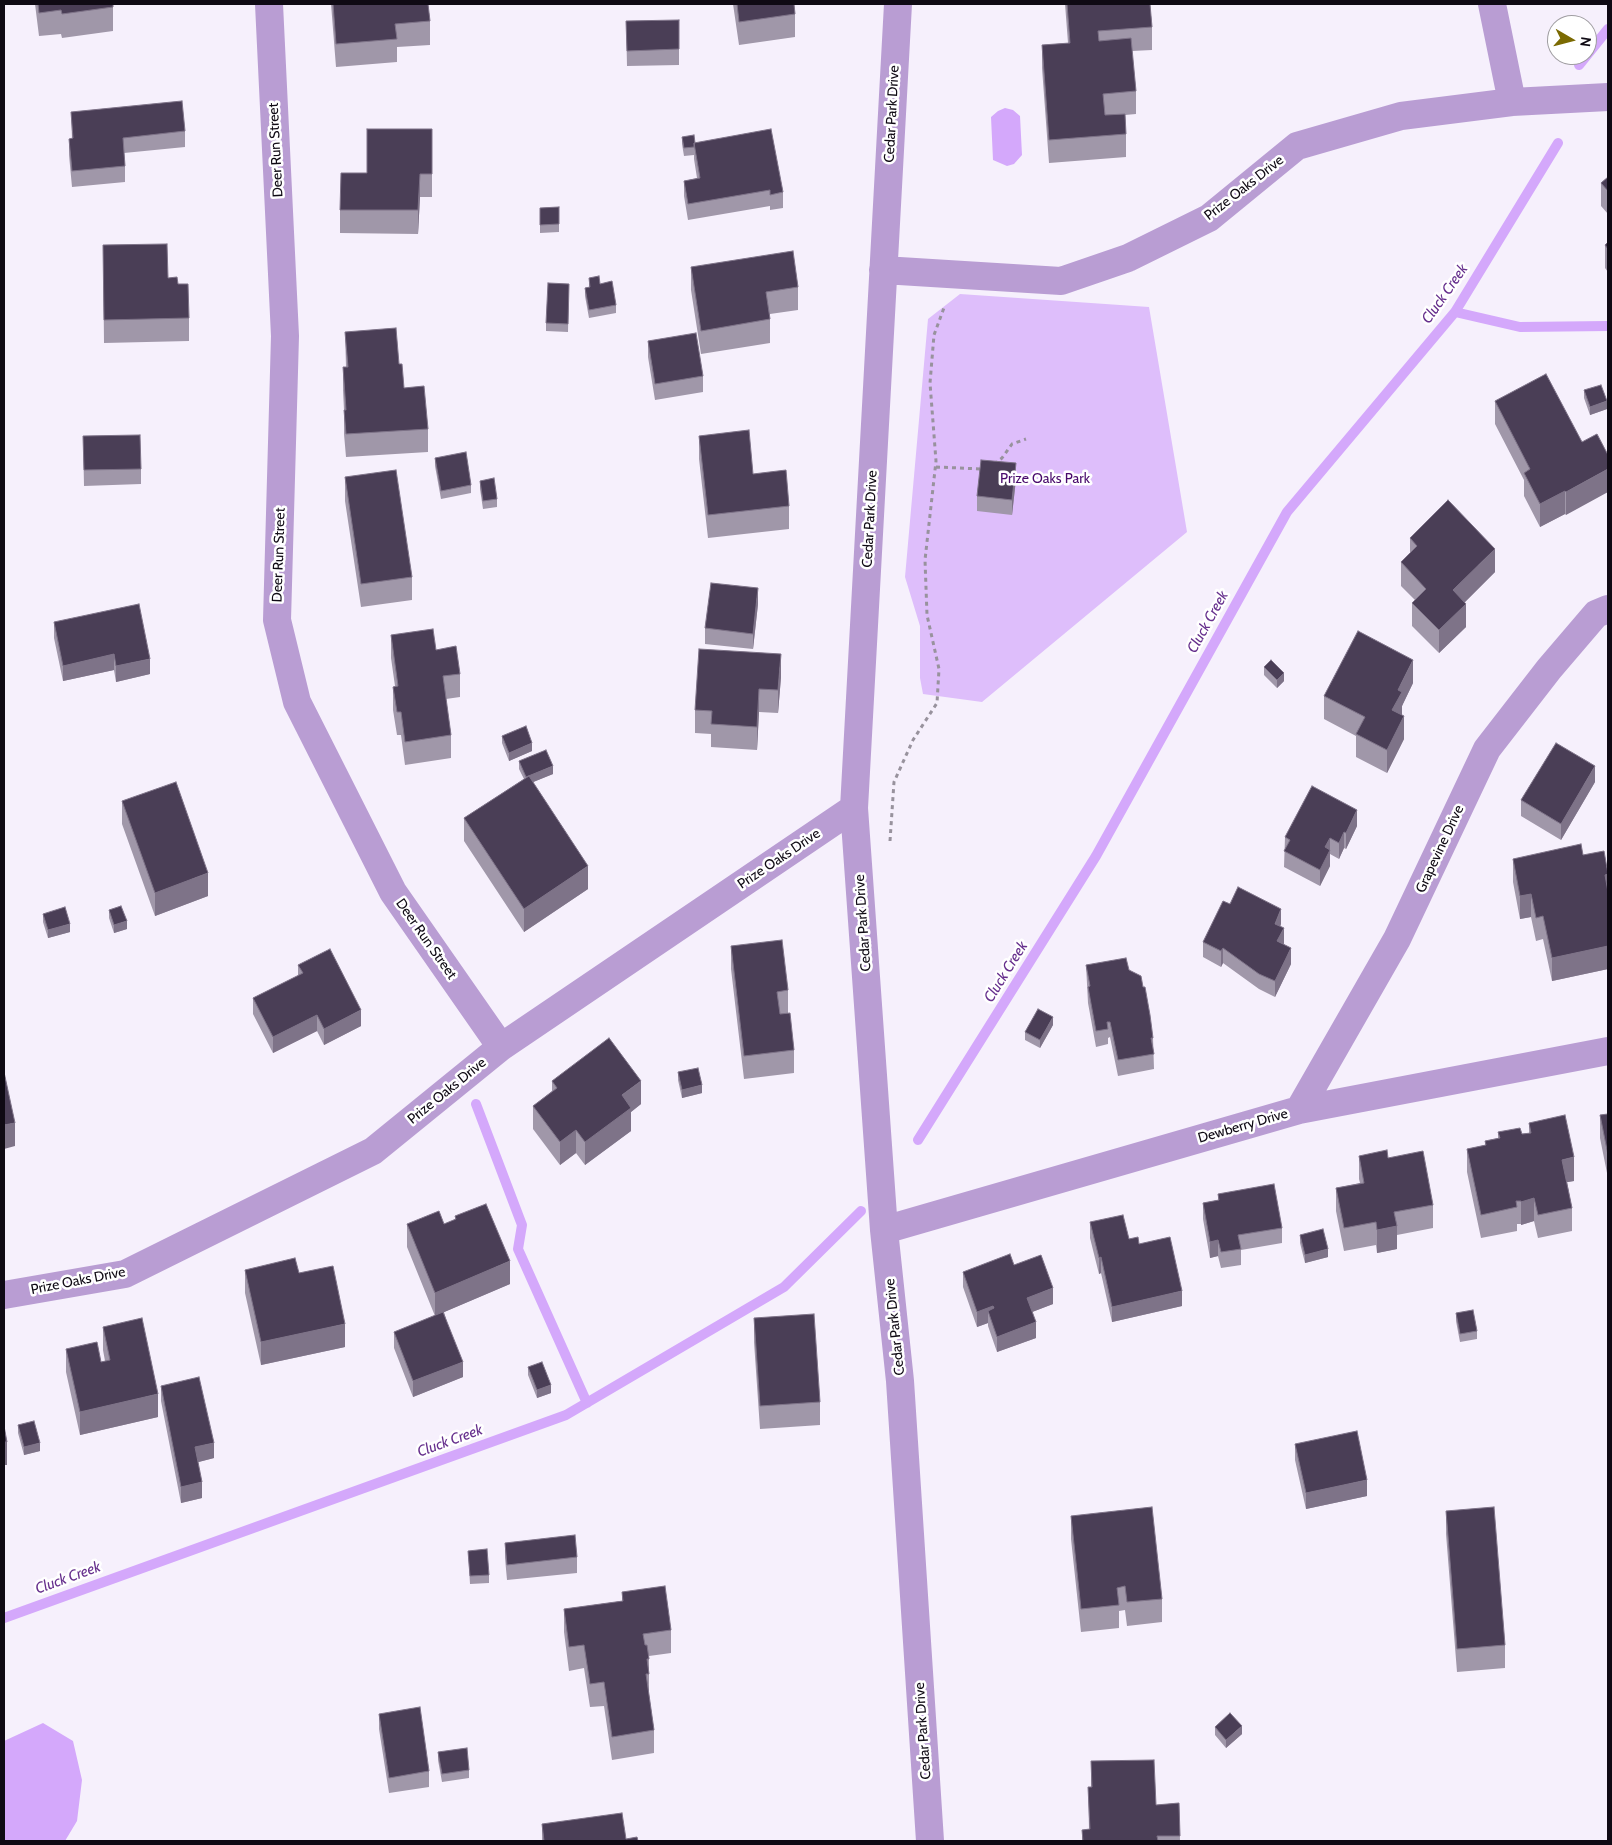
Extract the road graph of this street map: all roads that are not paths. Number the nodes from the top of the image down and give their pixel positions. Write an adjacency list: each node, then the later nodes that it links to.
1 (269, 4): 9 (street, Deer Run Street)
2 (898, 4): 6 (street, Cedar Park Drive)
3 (1492, 4): 5 (street)
4 (1608, 97): 5 (street, Prize Oaks Drive)
5 (1512, 102): 6 (street, Prize Oaks Drive)
6 (883, 270): 8 (street, Cedar Park Drive)
7 (1608, 608): 11 (street, Grapevine Drive)
8 (854, 808): 9 (street, Prize Oaks Drive); 12 (street, Cedar Park Drive)
9 (501, 1046): 13 (street, Prize Oaks Drive)
10 (1608, 1051): 11 (street, Dewberry Drive)
11 (1299, 1110): 12 (street, Dewberry Drive)
12 (884, 1230): 14 (street, Cedar Park Drive)
13 (4, 1295)
14 (930, 1841)

